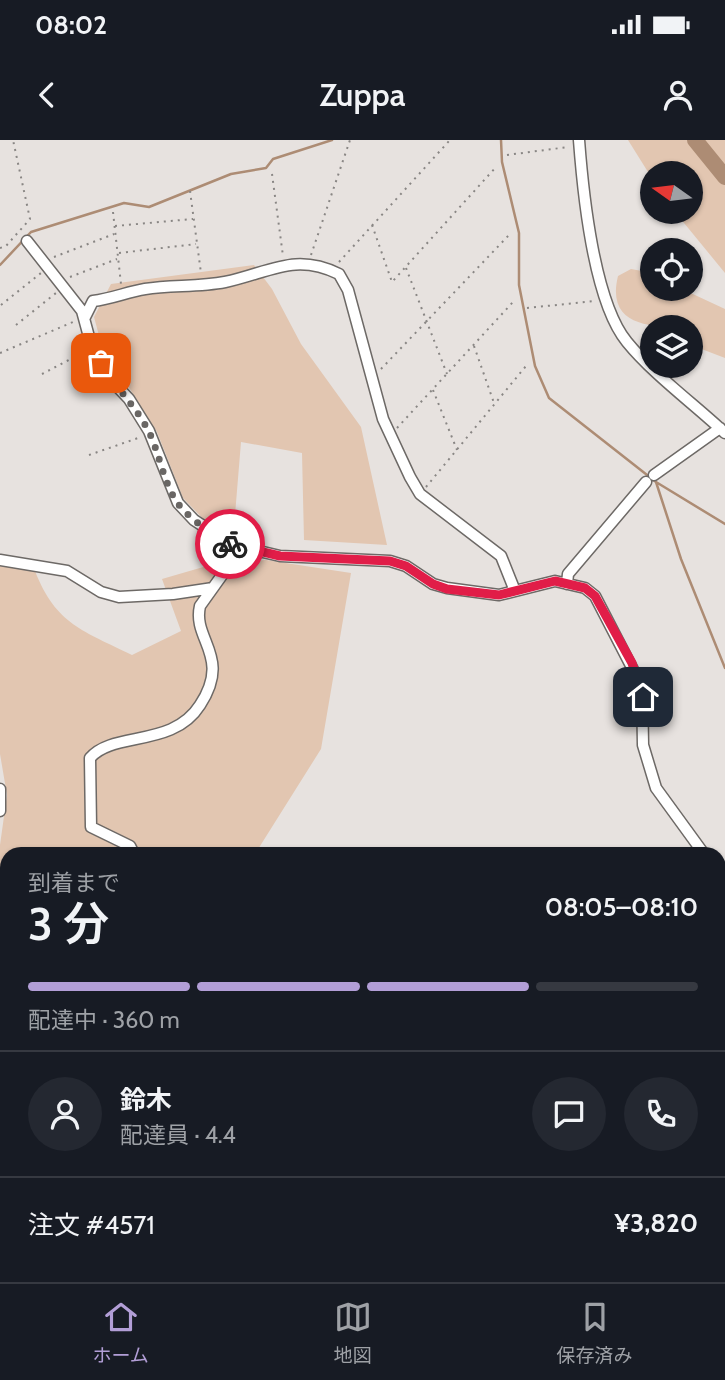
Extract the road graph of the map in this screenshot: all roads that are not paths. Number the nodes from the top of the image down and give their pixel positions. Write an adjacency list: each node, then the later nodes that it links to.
1 (580, 143): 4 (street)
2 (27, 241): 3 (street)
3 (85, 317): 5 (street); 9 (street)
4 (723, 430): 7 (street)
5 (240, 550): 8 (street); 9 (street)
6 (0, 561): 8 (street)
7 (567, 583): 9 (street); 13 (street)
8 (213, 588): 12 (street)
9 (515, 591)
10 (0, 789): 11 (street)
11 (0, 811)
12 (131, 847)
13 (699, 847)

